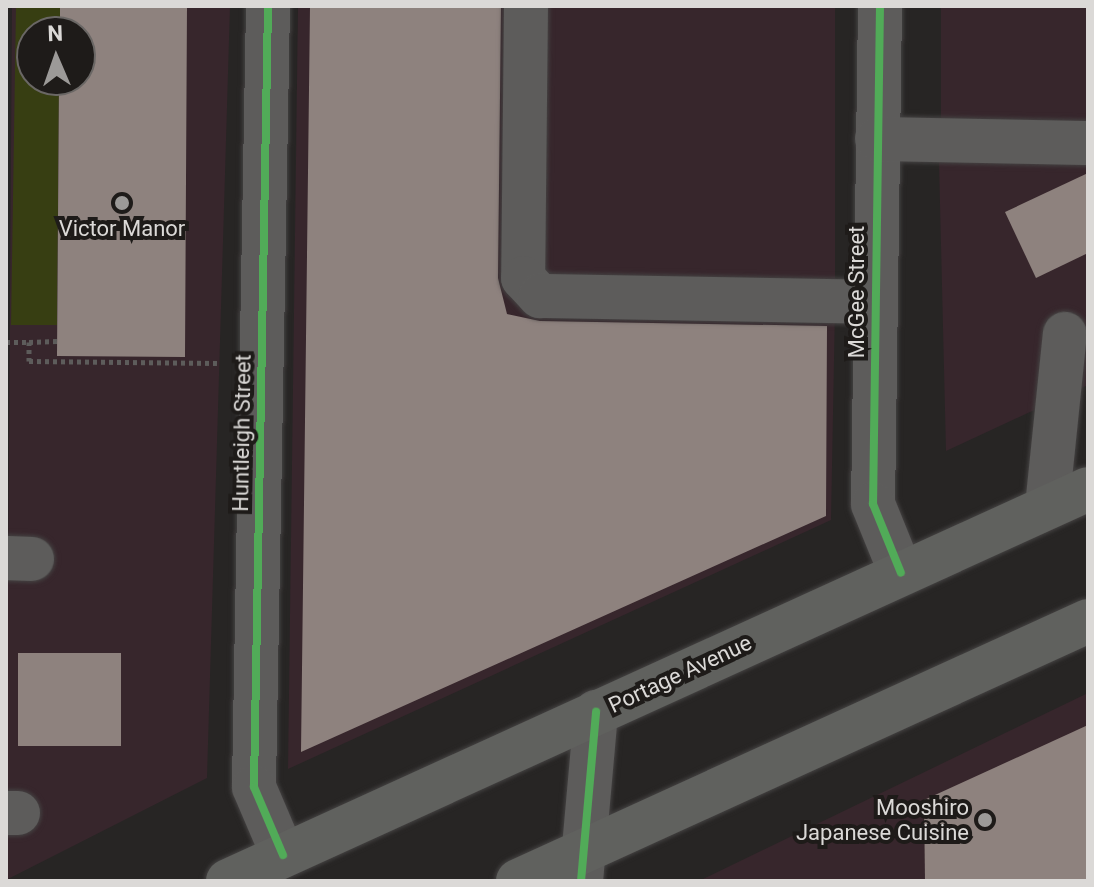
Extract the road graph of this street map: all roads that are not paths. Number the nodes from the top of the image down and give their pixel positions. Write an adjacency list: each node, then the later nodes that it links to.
1 (268, 6): 13 (street, Huntleigh Street)
2 (526, 6): 6 (street)
3 (880, 6): 4 (street, McGee Street)
4 (877, 139): 5 (street); 6 (street, McGee Street)
5 (1088, 143)
6 (875, 302): 10 (street, McGee Street)
7 (1065, 334): 9 (street)
8 (1088, 489): 9 (main road, Portage Avenue)
9 (1047, 507): 10 (main road, Portage Avenue)
10 (901, 573): 12 (main road, Portage Avenue)
11 (1088, 621): 14 (main road)
12 (596, 712): 13 (main road, Portage Avenue); 14 (street)
13 (283, 855): 15 (main road, Portage Avenue)
14 (582, 866): 16 (main road)
15 (228, 881)
16 (518, 881)

